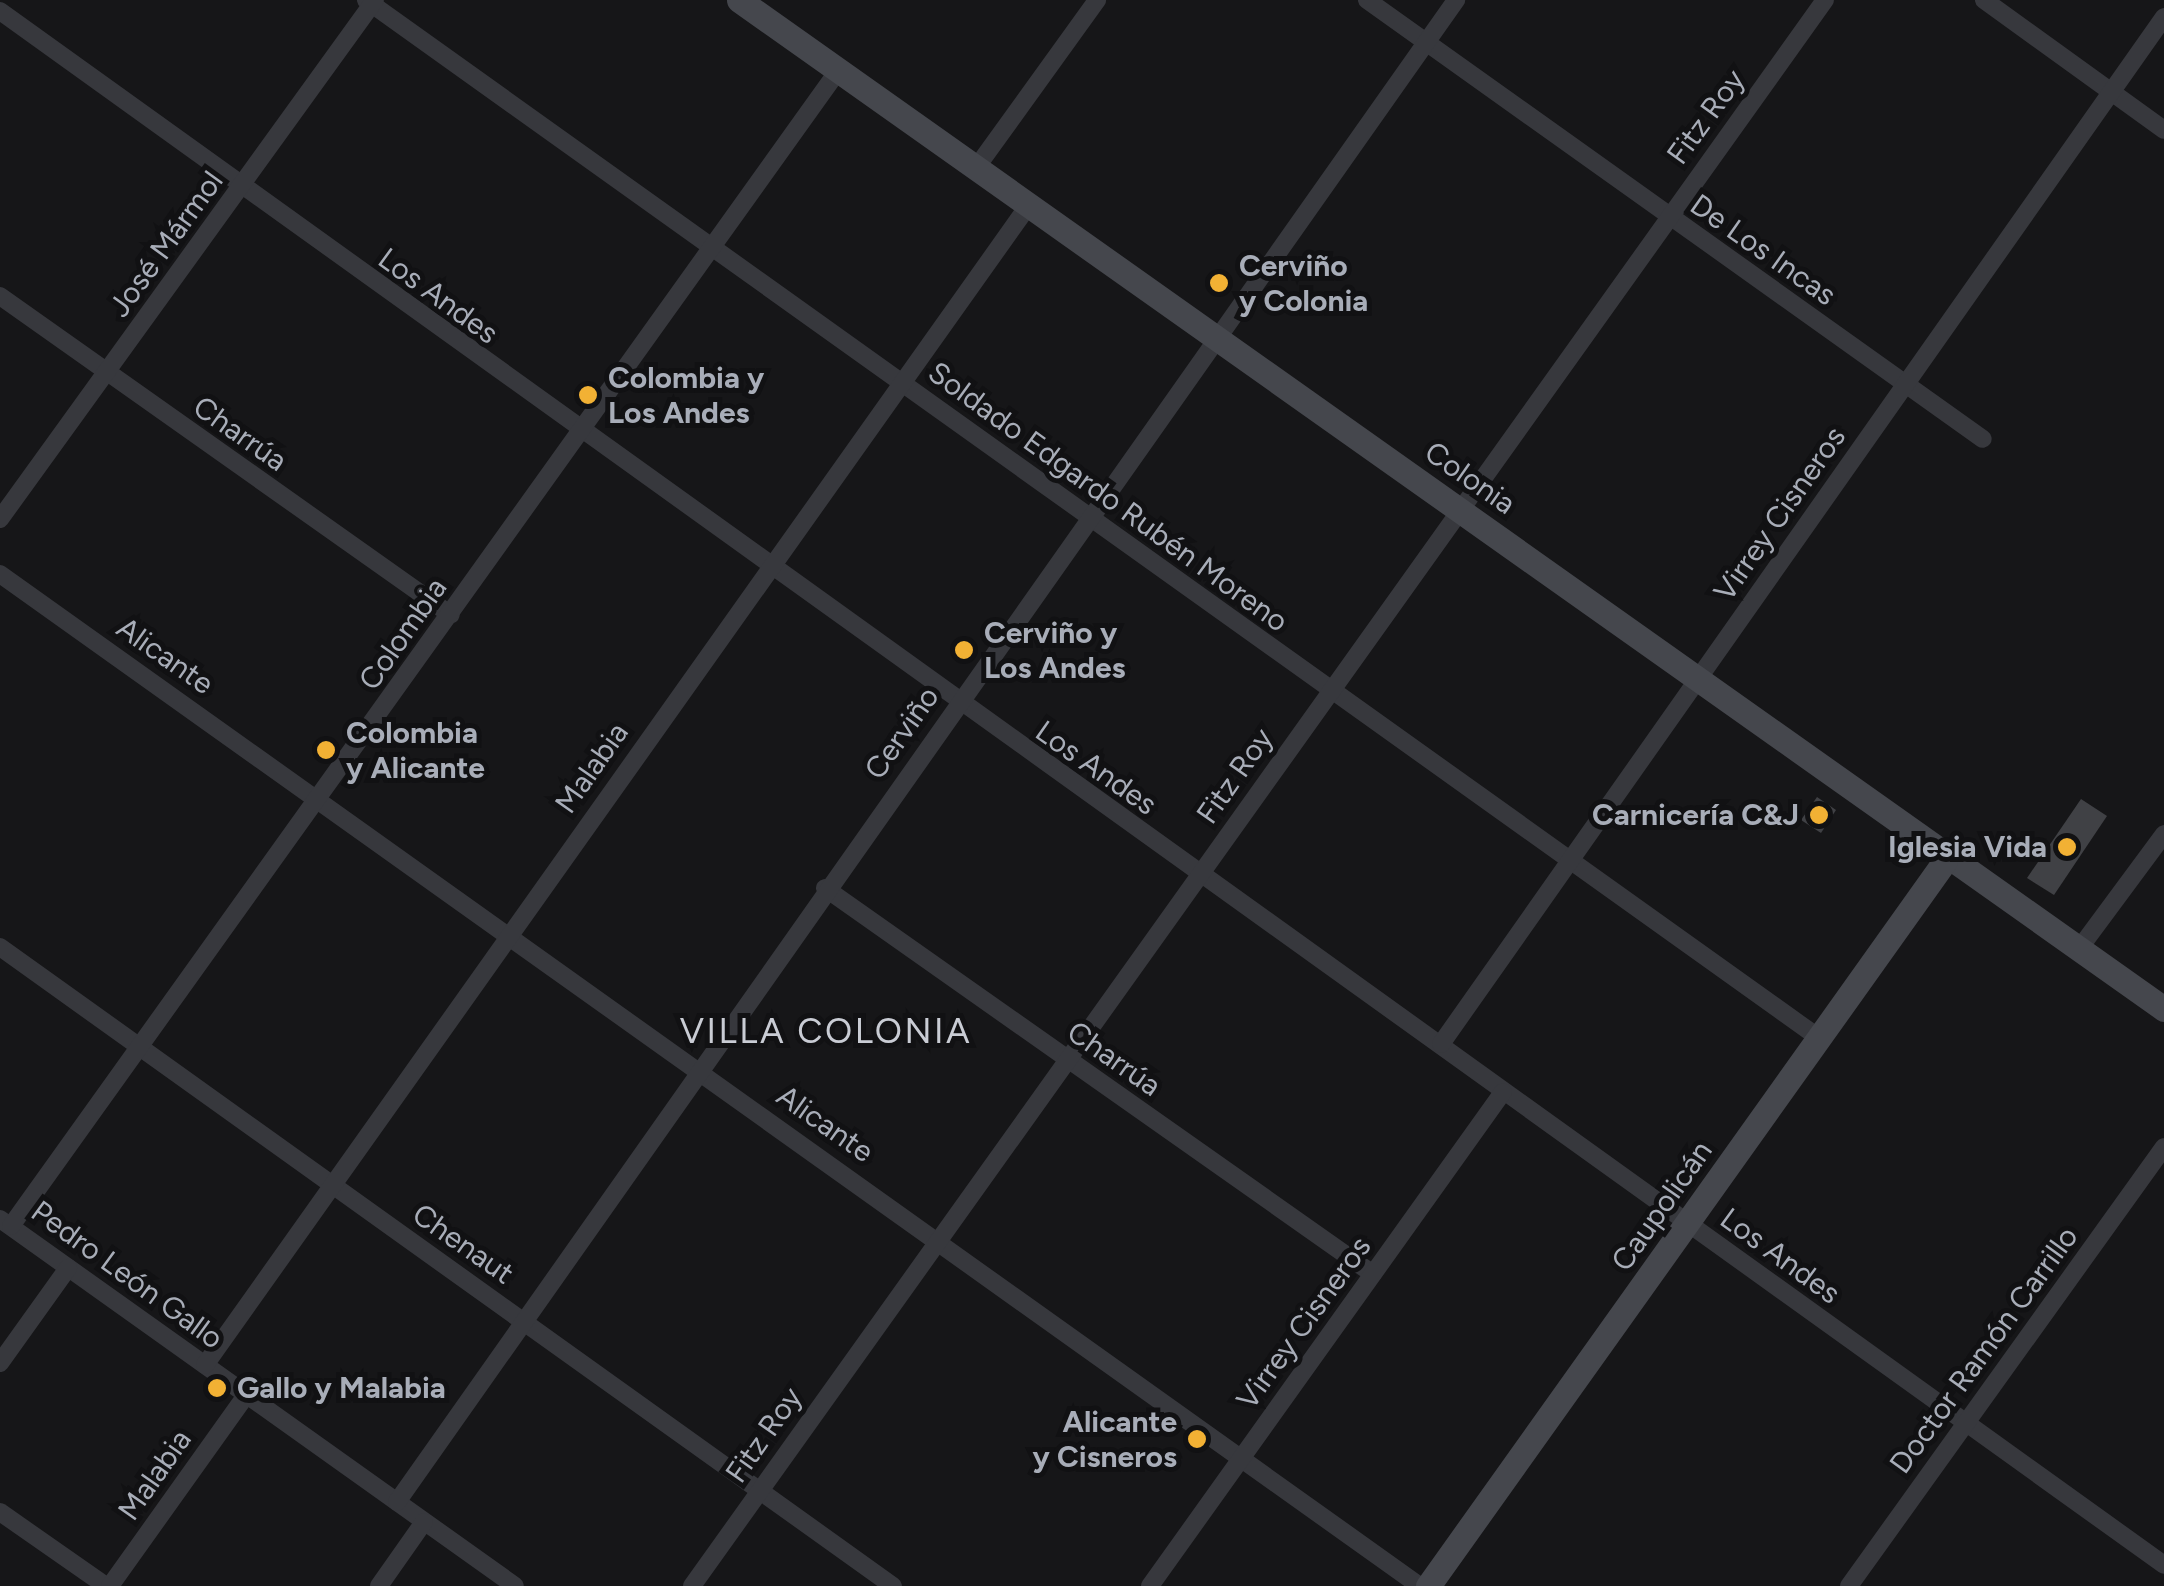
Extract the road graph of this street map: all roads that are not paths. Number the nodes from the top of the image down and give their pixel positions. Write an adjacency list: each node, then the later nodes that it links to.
1 (739, 0): 11 (street, Colonia)
2 (1097, 0): 14 (street)
3 (1367, 0): 10 (street, De Los Incas)
4 (1456, 0): 10 (street, Cerviño)
5 (1826, 0): 17 (street, Fitz Roy)
6 (1984, 0): 12 (street)
7 (371, 2): 15 (street, José Mármol); 18 (street, Soldado Edgardo Rubén Moreno)
8 (0, 11): 15 (street, Los Andes)
9 (2164, 17): 12 (street, Virrey Cisneros)
10 (1426, 42): 17 (street, De Los Incas); 20 (street, Cerviño)
11 (838, 71): 14 (street, Colonia); 18 (street, Colombia)
12 (2111, 90): 13 (street); 23 (street, Virrey Cisneros)
13 (2164, 130)
14 (976, 168): 16 (street, Colonia)
15 (241, 188): 21 (street, José Mármol); 24 (street, Los Andes)
16 (1028, 206): 20 (street, Colonia); 22 (street, Malabia)
17 (1668, 216): 23 (street, De Los Incas); 26 (street, Fitz Roy)
18 (709, 250): 22 (street, Soldado Edgardo Rubén Moreno); 24 (street, Colombia)
19 (0, 296): 21 (street, Charrúa)
20 (1218, 337): 26 (street, Colonia); 28 (street, Cerviño)
21 (105, 373): 27 (street, José Mármol); 31 (street, Charrúa)
22 (899, 380): 28 (street, Soldado Edgardo Rubén Moreno); 29 (street, Malabia)
23 (1905, 384): 25 (street, De Los Incas); 32 (street, Virrey Cisneros)
24 (579, 432): 29 (street, Los Andes); 31 (street, Colombia)
25 (1983, 439)
26 (1459, 510): 32 (street, Colonia); 33 (street, Fitz Roy)
27 (0, 519)
28 (1090, 519): 33 (street, Soldado Edgardo Rubén Moreno); 34 (street, Cerviño)
29 (765, 569): 34 (street, Los Andes); 41 (street, Malabia)
30 (0, 574): 35 (street, Alicante)
31 (450, 615): 35 (street, Colombia)
32 (1699, 678): 37 (street, Colonia); 38 (street, Virrey Cisneros)
33 (1329, 690): 38 (street, Soldado Edgardo Rubén Moreno); 39 (street, Fitz Roy)
34 (956, 703): 39 (street, Los Andes); 40 (street, Cerviño)
35 (320, 798): 41 (street, Alicante); 47 (street, Colombia)
36 (2164, 834): 43 (street)
37 (1945, 861): 43 (street, Colonia); 45 (street, Caupolicán)
38 (1569, 863): 45 (street, Soldado Edgardo Rubén Moreno); 46 (street, Virrey Cisneros)
39 (1199, 874): 46 (street, Los Andes); 48 (street, Fitz Roy)
40 (826, 888): 48 (street, Charrúa); 49 (street, Cerviño)
41 (508, 936): 49 (street, Alicante); 52 (street, Malabia)
42 (0, 947): 47 (street, Chenaut)
43 (2079, 949): 44 (street, Colonia)
44 (2164, 1009)
45 (1819, 1038): 54 (street, Caupolicán)
46 (1441, 1044): 50 (street, Los Andes)
47 (143, 1046): 52 (street, Chenaut); 53 (street, Colombia)
48 (1065, 1058): 55 (street, Fitz Roy); 57 (street, Charrúa)
49 (699, 1069): 55 (street, Alicante); 58 (street, Cerviño)
50 (1503, 1092): 54 (street, Los Andes); 57 (street, Virrey Cisneros)
51 (2164, 1147): 62 (street, Doctor Ramón Carrillo)
52 (329, 1184): 58 (street, Chenaut); 60 (street, Malabia)
53 (6, 1222): 56 (street, Pedro León Gallo)
54 (1690, 1225): 62 (street, Los Andes); 76 (street, Caupolicán)
55 (937, 1236): 63 (street, Alicante); 64 (street, Fitz Roy)
56 (68, 1268): 59 (street); 60 (street, Pedro León Gallo)
57 (1373, 1274): 63 (street, Virrey Cisneros)
58 (522, 1318): 64 (street, Chenaut); 65 (street, Cerviño)
59 (0, 1363)
60 (205, 1365): 61 (street, Pedro León Gallo)
61 (246, 1395): 65 (street, Pedro León Gallo); 69 (street, Malabia)
62 (1964, 1423): 68 (street, Los Andes); 77 (street, Doctor Ramón Carrillo)
63 (1241, 1457): 74 (street, Virrey Cisneros); 75 (street, Alicante)
64 (758, 1490): 72 (street, Fitz Roy); 73 (street, Chenaut)
65 (398, 1502): 67 (street, Pedro León Gallo)
66 (0, 1512): 69 (street)
67 (424, 1522): 70 (street); 71 (street, Pedro León Gallo)
68 (2164, 1565)
69 (108, 1586)
70 (380, 1586)
71 (514, 1586)
72 (692, 1586)
73 (893, 1586)
74 (1150, 1586)
75 (1420, 1586)
76 (1428, 1586)
77 (1850, 1586)

